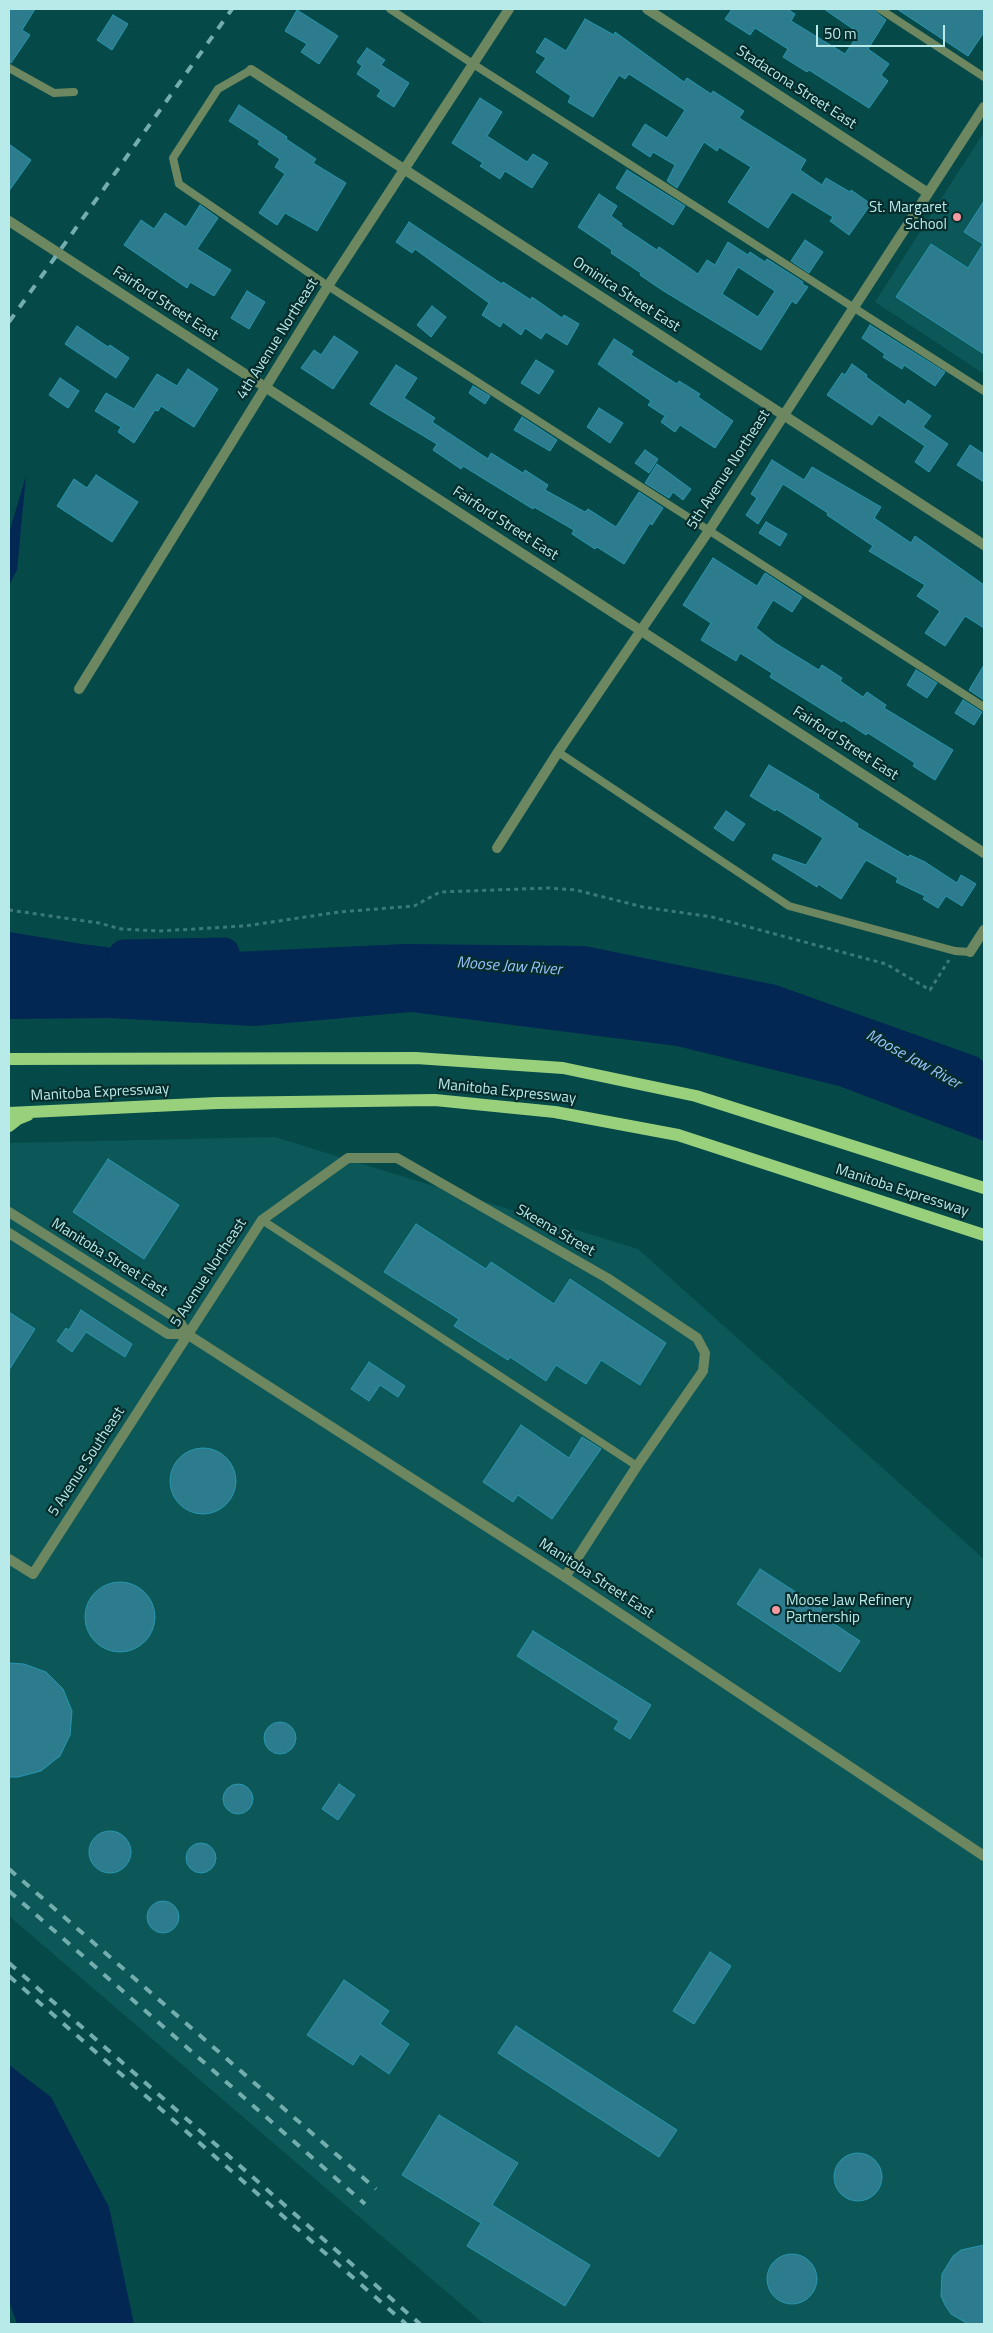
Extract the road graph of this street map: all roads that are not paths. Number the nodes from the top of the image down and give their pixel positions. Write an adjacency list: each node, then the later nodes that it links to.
1 (390, 9): 5 (lane)
2 (509, 9): 5 (street, 4th Avenue Northeast)
3 (647, 9): 12 (street, Stadacona Street East)
4 (880, 9): 8 (lane)
5 (473, 64): 11 (street, 4th Avenue Northeast); 15 (lane)
6 (9, 68): 9 (lane)
7 (251, 70): 11 (street, Ominica Street East); 14 (lane)
8 (984, 77)
9 (74, 92)
10 (984, 107): 12 (street, 5th Avenue Northeast)
11 (405, 170): 14 (street, 4th Avenue Northeast); 18 (street, Ominica Street East)
12 (928, 193): 15 (street, 5th Avenue Northeast)
13 (9, 221): 16 (street, Fairford Street East)
14 (328, 286): 16 (street, 4th Avenue Northeast); 19 (lane)
15 (854, 307): 17 (lane); 18 (street, 5th Avenue Northeast)
16 (265, 387): 21 (street, Fairford Street East); 22 (street, 4th Avenue Northeast)
17 (984, 391)
18 (783, 415): 19 (street, 5th Avenue Northeast); 20 (street, Ominica Street East)
19 (710, 529): 21 (street, 5th Avenue Northeast); 23 (lane)
20 (984, 545)
21 (641, 630): 24 (street, 5th Avenue Northeast); 26 (street, Fairford Street East)
22 (79, 689)
23 (984, 707)
24 (558, 752): 25 (street, 5th Avenue Northeast); 28 (lane)
25 (497, 848)
26 (984, 853)
27 (984, 930): 28 (street)
28 (970, 952)
29 (9, 1059): 33 (main road, Manitoba Expressway)
30 (9, 1113): 31 (main road, Manitoba Expressway)
31 (33, 1114): 32 (main road); 37 (main road, Manitoba Expressway)
32 (9, 1126)
33 (984, 1188)
34 (9, 1212): 38 (street, Manitoba Street East)
35 (262, 1220): 38 (street, 5 Avenue Northeast); 39 (lane); 39 (street, Skeena Street)
36 (9, 1233): 38 (street, Manitoba Street East)
37 (984, 1235)
38 (184, 1338): 40 (street, 5 Avenue Southeast); 41 (street, Manitoba Street East)
39 (637, 1466): 41 (street, Skeena Street)
40 (9, 1559)
41 (565, 1577): 42 (street, Manitoba Street East)
42 (984, 1856)

